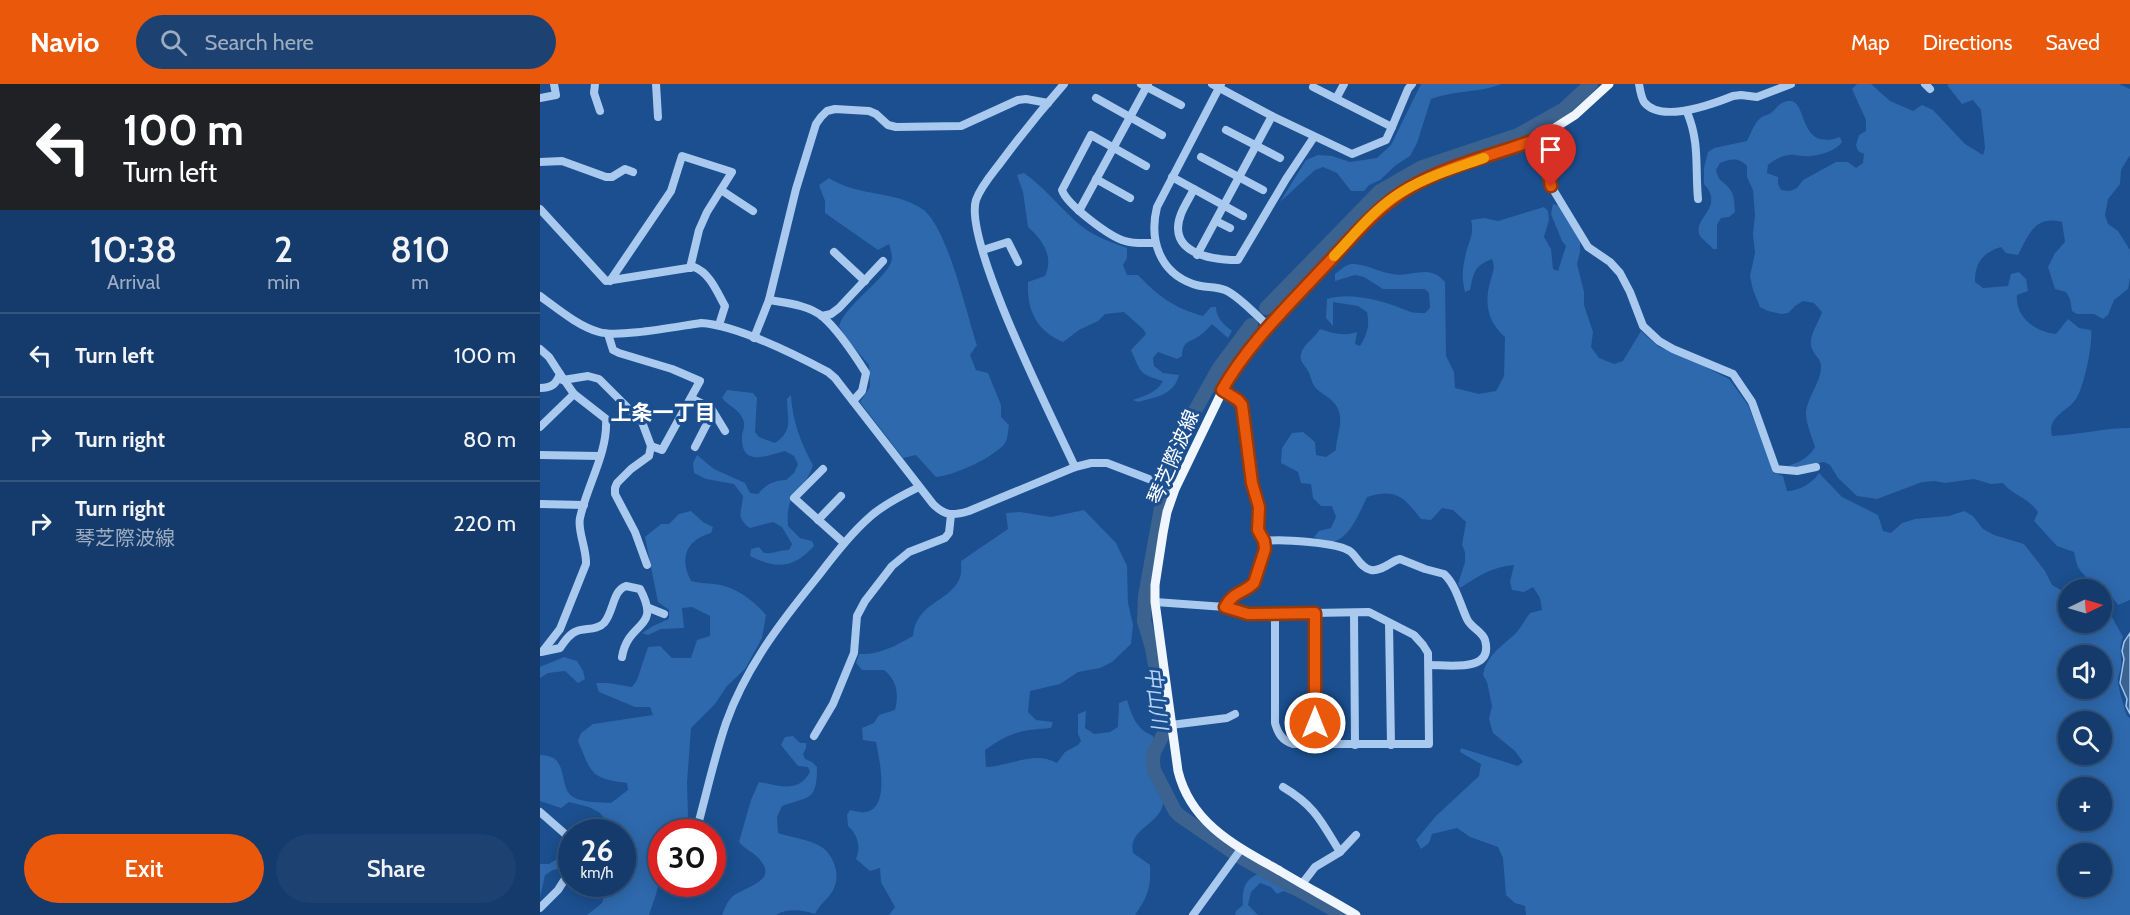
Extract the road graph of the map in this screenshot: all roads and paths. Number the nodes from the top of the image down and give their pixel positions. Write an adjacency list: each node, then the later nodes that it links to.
1 (554, 84): 14 (street)
2 (595, 84): 18 (street)
3 (656, 84): 21 (street)
4 (1064, 84): 16 (street)
5 (1344, 84): 13 (street)
6 (1412, 84): 23 (street)
7 (1609, 84): 27 (main road, 琴芝際波線)
8 (1639, 84): 19 (street)
9 (1791, 84): 19 (street)
10 (1145, 85): 17 (street); 22 (street)
11 (1217, 85): 20 (street); 35 (street)
12 (1313, 87): 13 (street)
13 (1337, 97): 23 (street)
14 (540, 98)
15 (1096, 98): 22 (street)
16 (1048, 103): 51 (street); 60 (street)
17 (1181, 105)
18 (600, 111)
19 (1687, 112): 42 (street)
20 (1272, 116): 26 (street); 28 (street)
21 (658, 117)
22 (1130, 117): 25 (street); 29 (street)
23 (1392, 127): 26 (street)
24 (1227, 130): 28 (street)
25 (1162, 135)
26 (1314, 136): 53 (street)
27 (1537, 139): 63 (main road, 琴芝際波線); 81 (street)
28 (1255, 145): 31 (street); 36 (street)
29 (1113, 148): 33 (street); 37 (street); 46 (street)
30 (1201, 157): 36 (street)
31 (1280, 158)
32 (540, 162): 34 (street)
33 (1146, 166)
34 (633, 172)
35 (1172, 177): 38 (street); 50 (street)
36 (1239, 177): 40 (street); 43 (street)
37 (1096, 179): 41 (street); 46 (street)
38 (1194, 189): 43 (street); 53 (street)
39 (721, 190): 45 (street); 56 (street); 57 (street)
40 (1263, 190)
41 (1130, 198)
42 (1698, 199)
43 (1224, 205): 47 (street); 48 (street)
44 (540, 209): 57 (street)
45 (753, 211)
46 (1079, 211): 50 (street)
47 (1243, 216)
48 (1216, 221): 49 (street); 53 (street)
49 (1230, 228)
50 (1154, 243): 63 (street)
51 (982, 250): 55 (street); 80 (street)
52 (834, 252): 58 (street)
53 (1197, 255)
54 (883, 261): 58 (street)
55 (1018, 262)
56 (690, 268): 57 (street); 62 (street)
57 (610, 281)
58 (865, 281): 61 (street)
59 (540, 296): 64 (street)
60 (769, 300): 61 (street); 65 (street)
61 (822, 316): 72 (street)
62 (719, 325): 64 (street); 65 (street)
63 (1269, 326): 69 (main road, 琴芝際波線)
64 (608, 334): 71 (street)
65 (754, 338): 72 (street)
66 (540, 350): 67 (street)
67 (562, 377): 68 (street); 70 (street); 76 (street)
68 (540, 388)
69 (1222, 390): 84 (main road, 琴芝際波線); 90 (street)
70 (574, 394): 74 (street); 79 (street)
71 (691, 398): 73 (street); 76 (street)
72 (853, 401): 83 (street)
73 (713, 412): 75 (street); 77 (street)
74 (540, 427)
75 (725, 431)
76 (651, 446): 92 (street)
77 (695, 447)
78 (540, 455): 79 (street)
79 (600, 456): 87 (street)
80 (1075, 467): 84 (street); 88 (street)
81 (1816, 467)
82 (823, 469): 89 (street)
83 (919, 487): 88 (street); 91 (street)
84 (1175, 489): 93 (main road, 琴芝際波線)
85 (841, 496): 89 (street)
86 (540, 504): 87 (street)
87 (584, 505): 101 (street)
88 (951, 515): 106 (street)
89 (818, 520): 91 (street)
90 (1264, 541): 94 (street); 103 (street)
91 (844, 543): 112 (street)
92 (647, 565)
93 (1155, 602): 94 (street); 105 (main road, 琴芝際波線)
94 (1225, 607): 96 (street)
95 (648, 608): 99 (street); 101 (street); 102 (street)
96 (1275, 613): 97 (street); 107 (street)
97 (1315, 613): 98 (street); 107 (street)
98 (1354, 613): 100 (street); 108 (street)
99 (664, 614)
100 (1389, 623): 103 (street); 109 (street)
101 (541, 651)
102 (622, 657)
103 (1429, 665): 109 (street)
104 (1235, 714): 105 (street)
105 (1171, 725): 116 (main road, 琴芝際波線)
106 (814, 736)
107 (1315, 745): 108 (street)
108 (1355, 745): 109 (street)
109 (1391, 745)
110 (1283, 787): 115 (street)
111 (540, 812): 113 (street)
112 (700, 819)
113 (558, 828)
114 (1356, 835): 115 (street)
115 (1340, 852): 117 (street)
116 (1239, 854): 117 (main road, 琴芝際波線); 120 (street)
117 (1302, 884): 121 (main road, 琴芝際波線)
118 (558, 890): 119 (street)
119 (540, 908)
120 (1193, 915)
121 (1356, 915)

